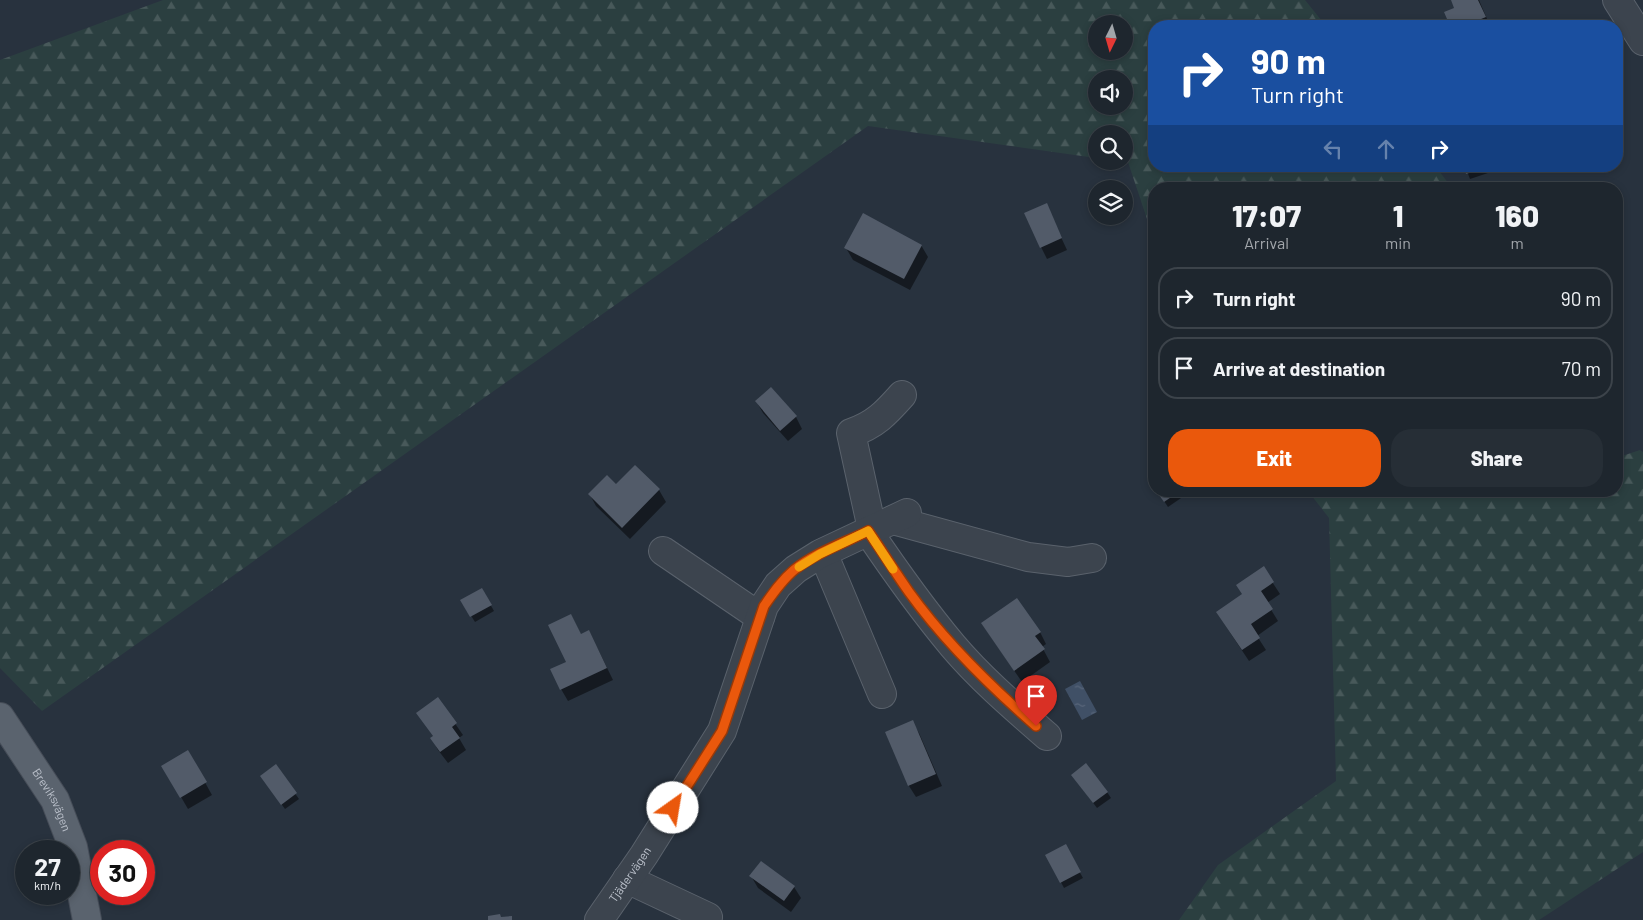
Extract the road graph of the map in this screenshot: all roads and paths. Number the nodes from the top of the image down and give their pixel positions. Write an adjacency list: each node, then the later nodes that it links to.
1 (1617, 0): 2 (street)
2 (1643, 41)
3 (902, 395): 4 (street)
4 (885, 523): 6 (street, Tjädervägen); 7 (street); 11 (street)
5 (663, 551): 8 (street)
6 (823, 553): 8 (street, Tjädervägen); 9 (street)
7 (1092, 558)
8 (760, 617): 12 (street, Tjädervägen)
9 (882, 694)
10 (0, 716): 14 (main road, Breviksvägen)
11 (1047, 736)
12 (627, 879): 13 (street); 15 (street, Tjädervägen)
13 (708, 917)
14 (87, 920)
15 (599, 920)

